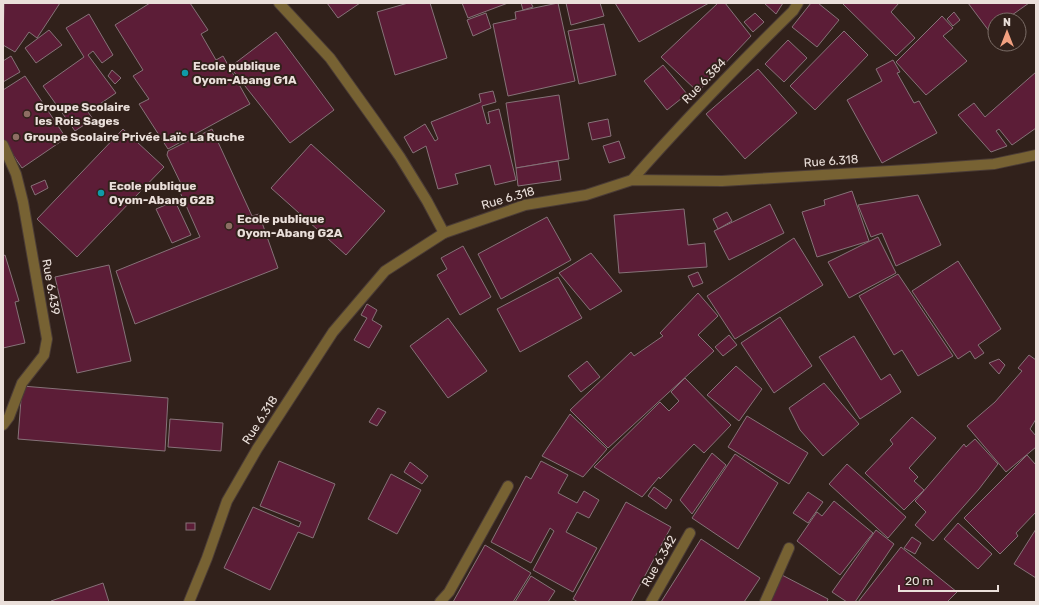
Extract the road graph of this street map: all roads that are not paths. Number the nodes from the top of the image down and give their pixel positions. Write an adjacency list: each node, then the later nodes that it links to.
1 (279, 3): 6 (street)
2 (798, 3): 5 (street, Rue 6.384)
3 (3, 145): 7 (street, Rue 6.439)
4 (1036, 155): 5 (street, Rue 6.318)
5 (632, 180): 6 (street, Rue 6.318)
6 (444, 234): 11 (street, Rue 6.318)
7 (3, 425)
8 (508, 486): 12 (street)
9 (690, 533): 13 (street, Rue 6.342)
10 (789, 548): 14 (street)
11 (189, 602)
12 (440, 602)
13 (650, 602)
14 (765, 602)

